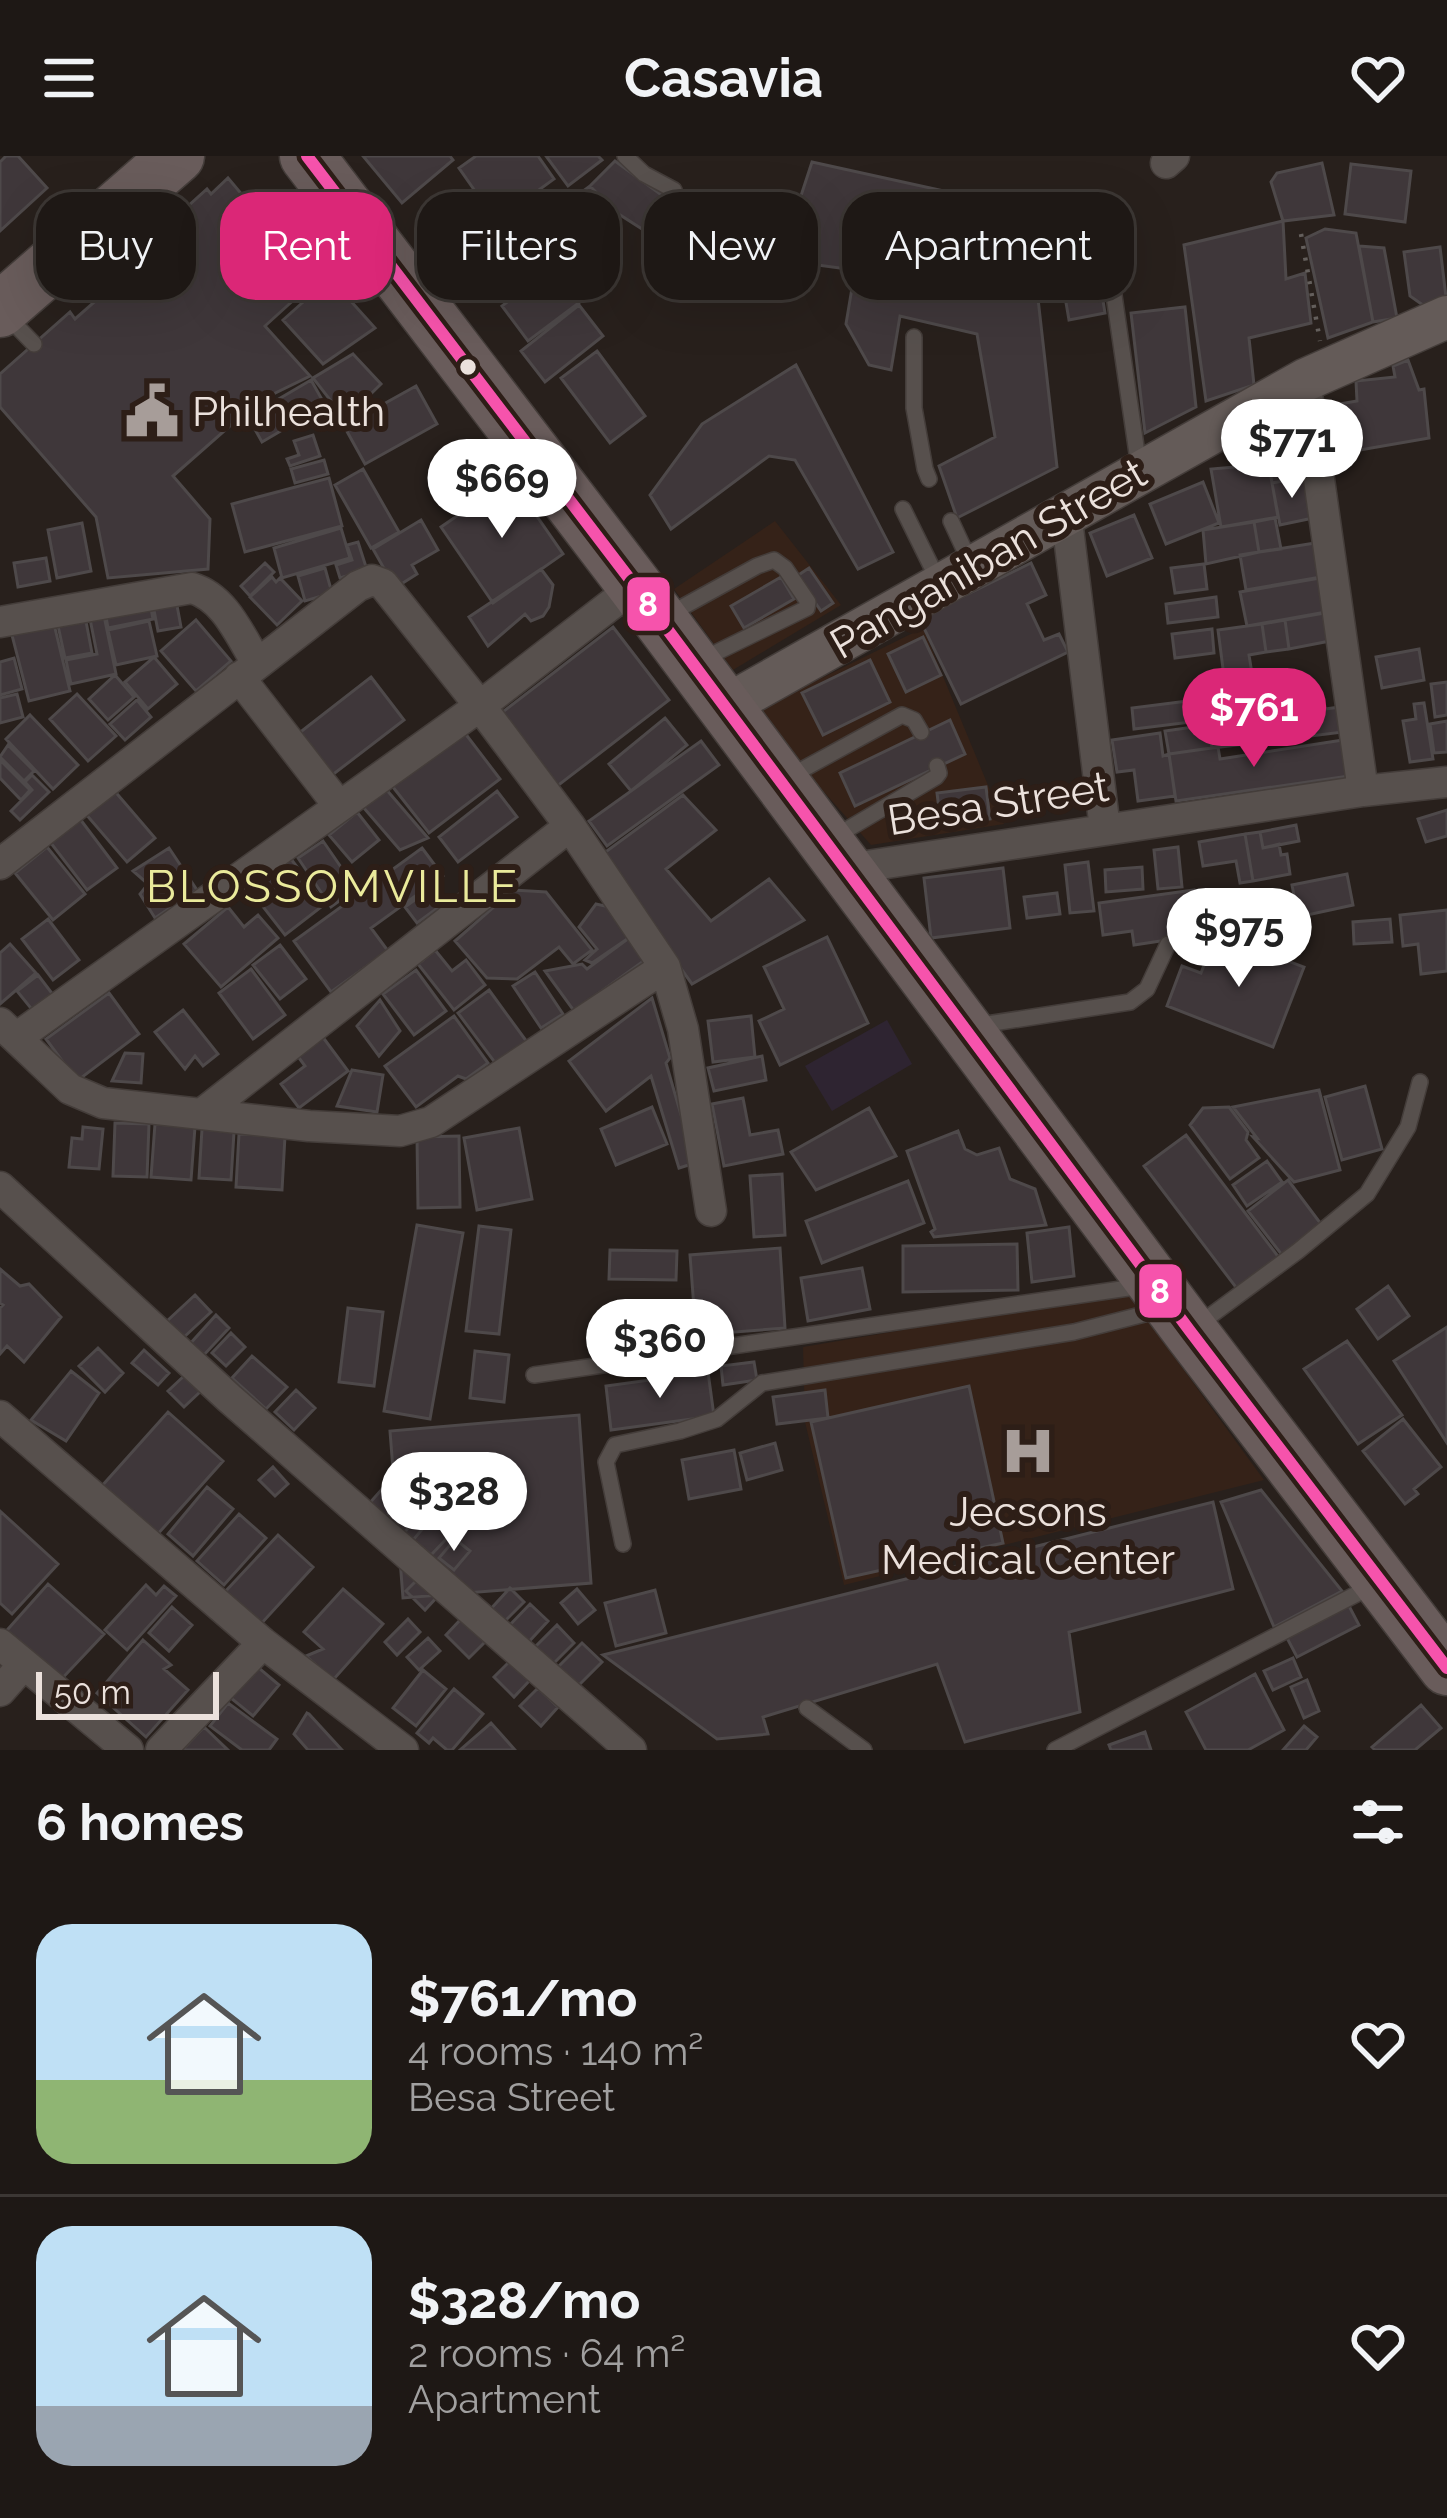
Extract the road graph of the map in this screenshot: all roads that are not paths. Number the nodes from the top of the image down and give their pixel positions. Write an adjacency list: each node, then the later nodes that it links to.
1 (177, 156): 9 (highway)
2 (625, 156): 4 (lane)
3 (318, 164): 6 (highway)
4 (674, 190)
5 (417, 288): 6 (lane)
6 (411, 292): 18 (highway)
7 (1115, 300): 12 (lane)
8 (1447, 317): 11 (street, Panganiban Street)
9 (12, 321)
10 (914, 337): 13 (lane)
11 (1315, 375): 12 (street, Panganiban Street); 29 (street)
12 (1140, 472): 15 (street, Panganiban Street)
13 (929, 479)
14 (903, 509): 17 (lane)
15 (1066, 512): 17 (street, Panganiban Street); 32 (street)
16 (950, 521): 17 (lane)
17 (956, 576): 20 (street, Panganiban Street)
18 (648, 603): 20 (lane); 21 (highway); 23 (street)
19 (0, 622): 22 (street)
20 (820, 624): 21 (lane); 24 (street, Panganiban Street)
21 (693, 664): 24 (highway)
22 (248, 670): 23 (street); 30 (street); 34 (street)
23 (480, 706): 30 (street); 31 (street)
24 (724, 707): 27 (highway)
25 (921, 732): 27 (lane)
26 (937, 766): 33 (lane)
27 (781, 781): 33 (highway)
28 (1447, 782): 29 (street, Besa Street)
29 (1364, 791): 32 (street, Besa Street)
30 (339, 806): 38 (street)
31 (570, 826): 36 (street); 40 (street)
32 (1106, 829): 33 (street, Besa Street)
33 (837, 855): 37 (highway)
34 (0, 863)
35 (1168, 944): 37 (lane)
36 (665, 967): 40 (street); 42 (street)
37 (965, 1027): 43 (highway)
38 (8, 1030): 40 (street)
39 (1420, 1082): 43 (lane)
40 (203, 1113)
41 (0, 1187): 56 (street)
42 (711, 1211)
43 (1173, 1307): 44 (lane); 46 (lane); 47 (highway)
44 (534, 1375)
45 (0, 1416): 48 (street)
46 (622, 1544)
47 (1380, 1581): 50 (highway); 58 (lane)
48 (262, 1643): 53 (street); 55 (street)
49 (12, 1654): 51 (street); 54 (street)
50 (1447, 1668)
51 (0, 1691)
52 (807, 1708): 57 (lane)
53 (397, 1748)
54 (128, 1750)
55 (160, 1750)
56 (631, 1750)
57 (864, 1750)
58 (1055, 1750)

